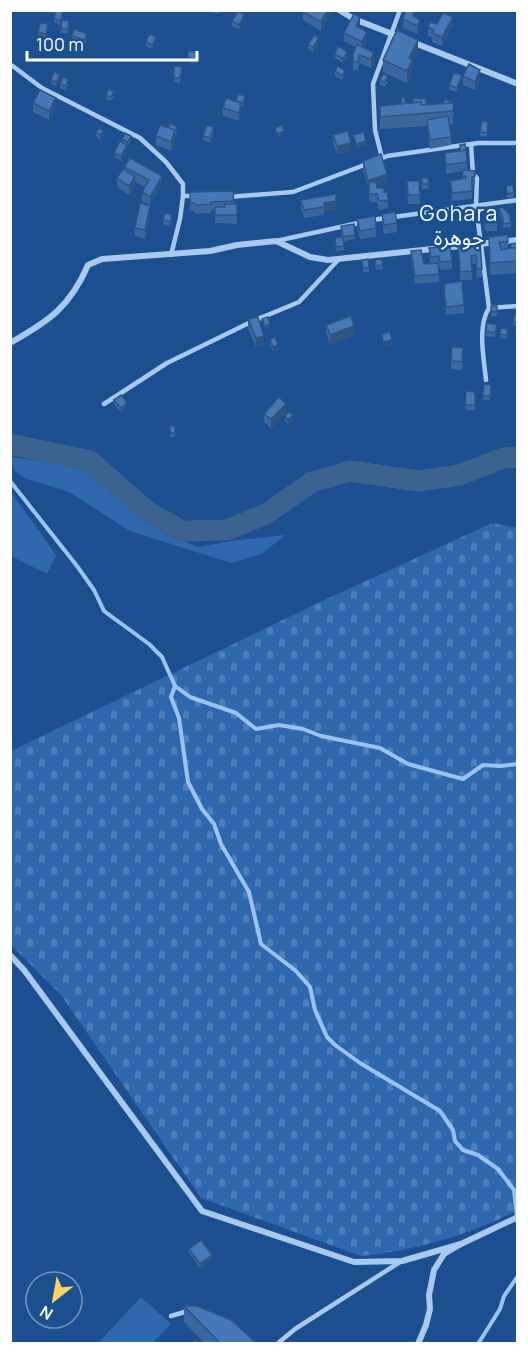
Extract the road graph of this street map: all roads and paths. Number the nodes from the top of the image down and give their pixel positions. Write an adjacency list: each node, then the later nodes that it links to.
1 (339, 10): 3 (street)
2 (400, 10): 3 (lane)
3 (391, 34): 5 (street); 8 (lane)
4 (10, 64): 9 (lane)
5 (518, 84)
6 (518, 143): 7 (lane)
7 (471, 144): 8 (lane); 13 (lane)
8 (382, 158): 11 (lane)
9 (183, 196): 10 (lane); 17 (lane)
10 (206, 196)
11 (218, 196)
12 (518, 200): 13 (lane)
13 (476, 206): 15 (lane); 16 (lane)
14 (518, 240): 16 (street)
15 (276, 241): 17 (street); 18 (street)
16 (481, 243): 18 (street); 20 (lane)
17 (171, 255): 21 (street)
18 (339, 259): 23 (lane)
19 (518, 306): 20 (lane)
20 (489, 308): 22 (lane)
21 (10, 343)
22 (486, 380)
23 (104, 404)
24 (10, 955): 27 (street)
25 (518, 1218): 26 (street)
26 (461, 1244): 27 (street); 31 (street)
27 (402, 1261): 30 (lane)
28 (199, 1313): 29 (lane)
29 (171, 1316)
30 (277, 1344)
31 (418, 1344)

